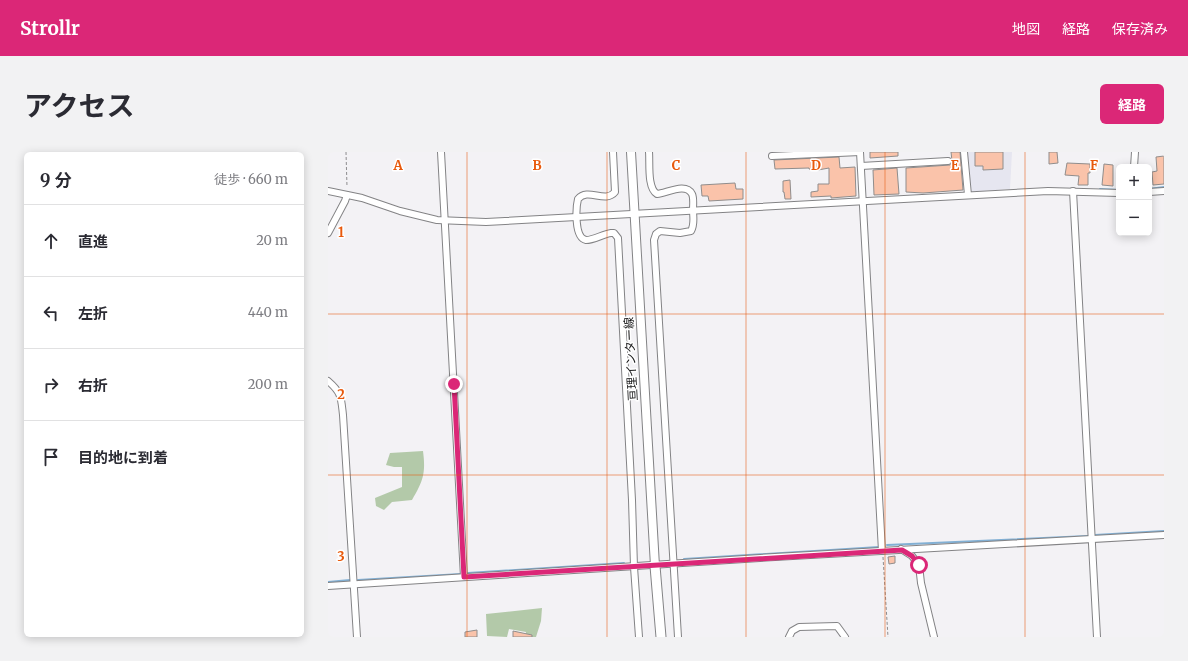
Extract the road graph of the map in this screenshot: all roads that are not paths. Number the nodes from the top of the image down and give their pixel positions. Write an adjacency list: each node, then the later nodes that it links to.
1 (441, 152): 23 (street)
2 (613, 152): 22 (street)
3 (631, 152): 21 (main road, 亘理インター線)
4 (649, 152): 20 (street)
5 (860, 152): 8 (street); 11 (street)
6 (964, 152): 18 (street)
7 (1135, 152): 10 (street)
8 (772, 156)
9 (948, 161): 11 (street)
10 (1134, 164)
11 (861, 166): 19 (street)
12 (328, 191): 17 (street)
13 (1073, 191): 16 (street); 18 (street); 27 (street)
14 (1164, 191): 15 (street)
15 (1152, 192)
16 (1116, 193)
17 (347, 195): 23 (street); 24 (street)
18 (968, 196): 19 (street)
19 (863, 201): 20 (street); 29 (street)
20 (693, 211): 21 (street); 30 (street)
21 (634, 214): 22 (street); 32 (main road, 亘理インター線)
22 (577, 217): 23 (street); 31 (street)
23 (446, 221): 33 (street)
24 (328, 233)
25 (328, 382): 34 (street)
26 (1164, 535): 27 (street)
27 (1091, 538): 28 (street); 44 (street)
28 (902, 550): 29 (street); 43 (street)
29 (882, 551): 30 (street)
30 (674, 564): 32 (street); 40 (street)
31 (634, 566): 32 (street); 33 (street); 37 (street)
32 (654, 566): 38 (highway); 39 (highway)
33 (464, 577): 34 (street)
34 (354, 584): 35 (street); 36 (street)
35 (328, 586)
36 (358, 637)
37 (639, 637)
38 (655, 637)
39 (661, 637)
40 (678, 637)
41 (789, 637): 42 (street)
42 (845, 637)
43 (934, 637)
44 (1097, 637)

